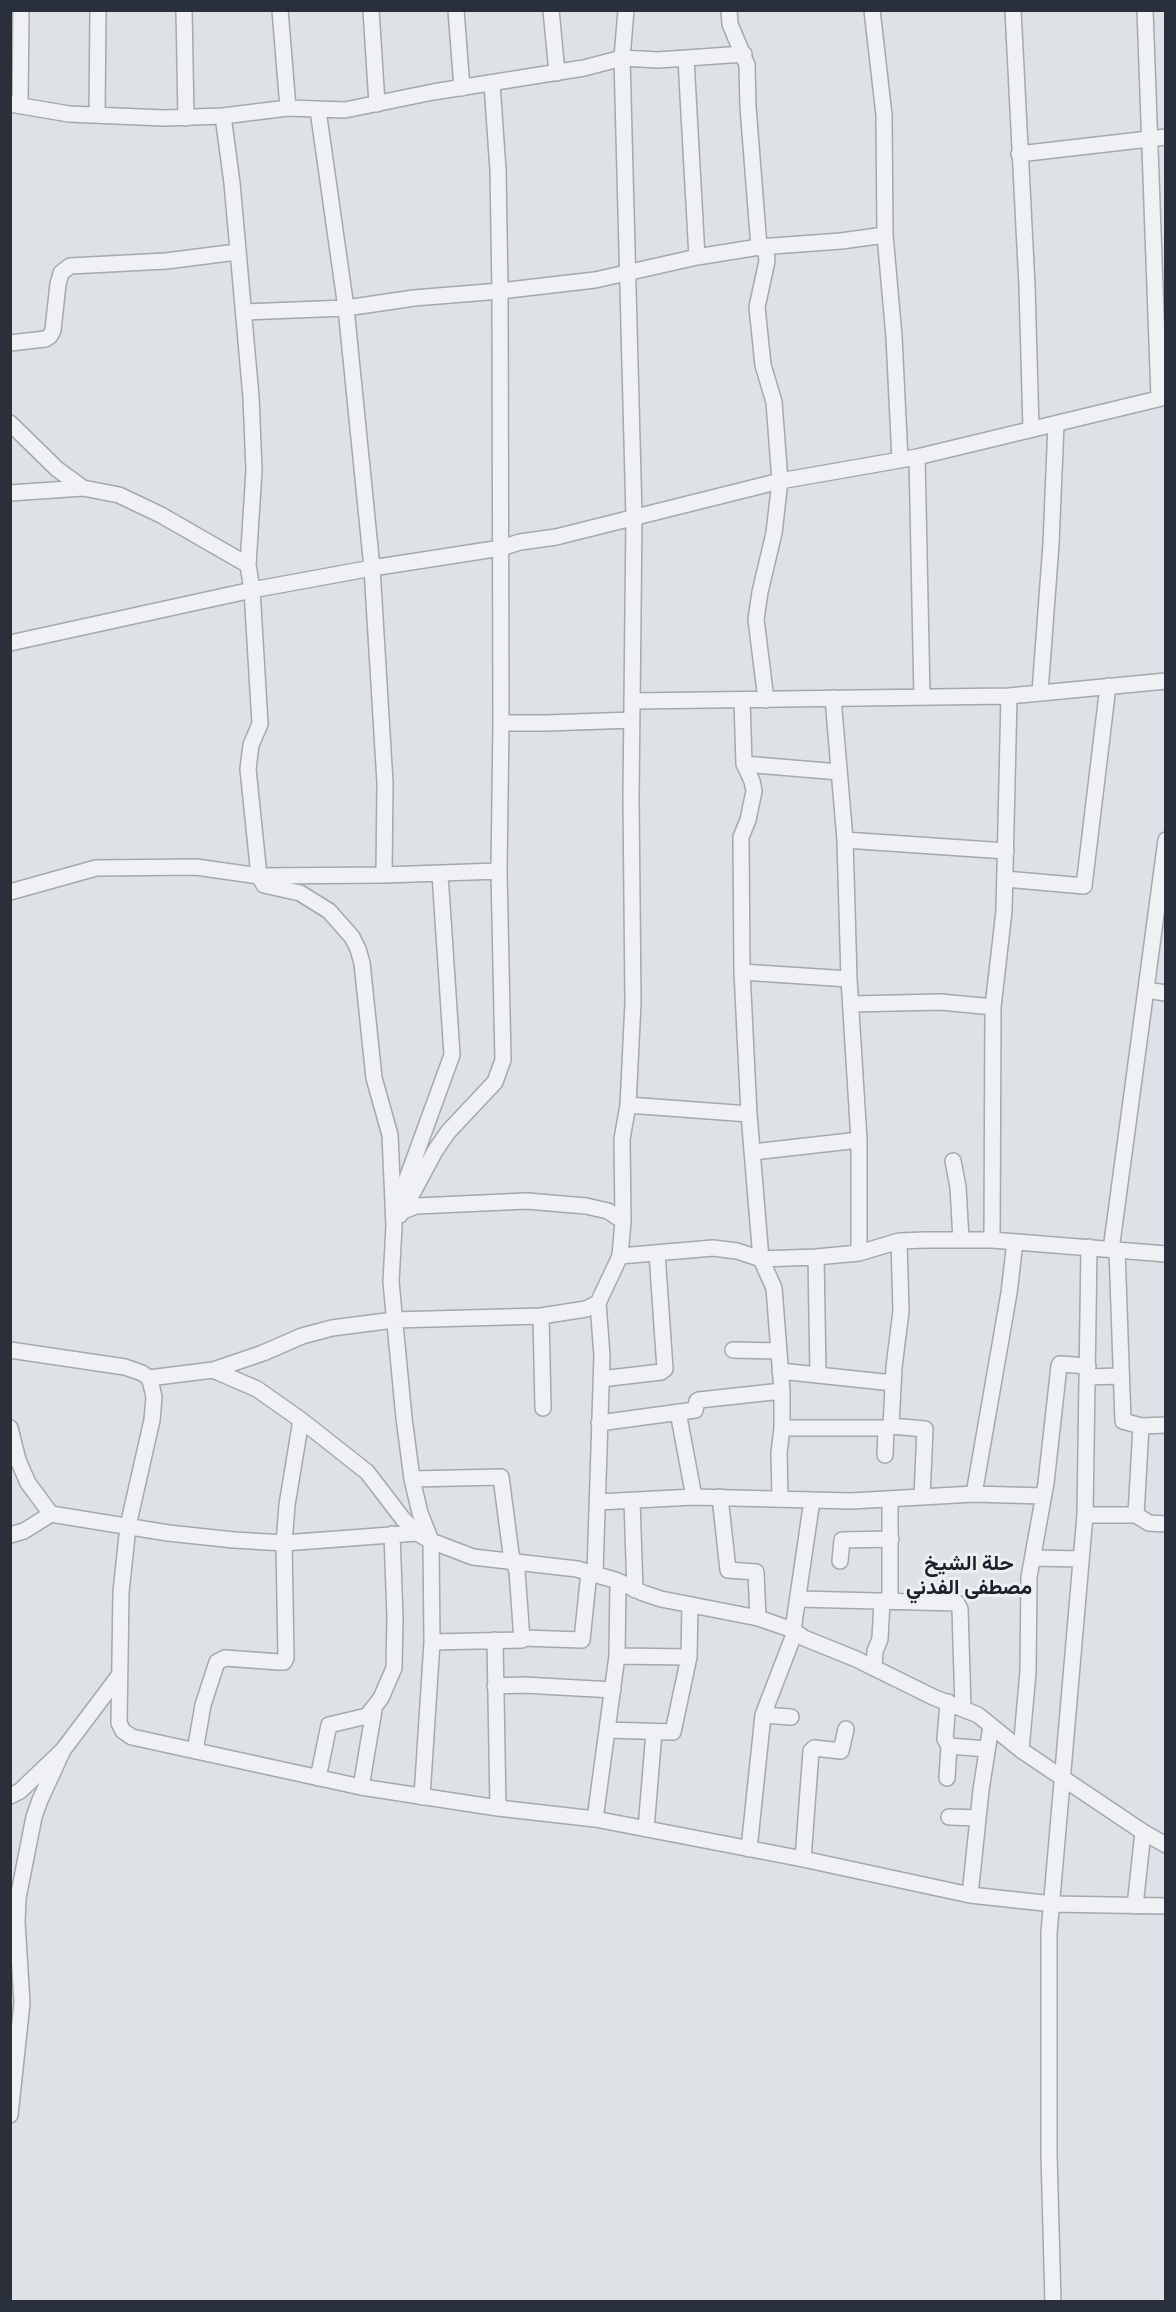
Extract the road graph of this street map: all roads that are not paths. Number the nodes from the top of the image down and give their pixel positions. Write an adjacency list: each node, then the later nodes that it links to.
1 (21, 10): 20 (street)
2 (98, 10): 23 (street)
3 (184, 10): 25 (street)
4 (279, 10): 21 (street)
5 (371, 10): 19 (street)
6 (456, 10): 18 (street)
7 (551, 10): 16 (street)
8 (626, 10): 14 (street)
9 (729, 10): 13 (street)
10 (872, 10): 29 (street)
11 (1013, 10): 28 (street)
12 (1145, 10): 27 (street)
13 (744, 54): 15 (street); 30 (street)
14 (622, 58): 15 (street); 16 (street); 33 (street)
15 (686, 58): 32 (street)
16 (557, 73): 17 (street)
17 (492, 84): 18 (street); 34 (street)
18 (462, 88): 19 (street)
19 (377, 104): 22 (street)
20 (15, 105): 23 (street)
21 (288, 108): 22 (street); 24 (street)
22 (318, 110): 35 (street)
23 (97, 115): 25 (street)
24 (223, 116): 25 (street); 31 (street)
25 (186, 118)
26 (1166, 137): 27 (street)
27 (1149, 140): 28 (street); 38 (street)
28 (1019, 154): 41 (street)
29 (885, 235): 30 (street); 43 (street)
30 (759, 247): 32 (street); 44 (street)
31 (237, 252): 36 (street); 37 (street)
32 (697, 257): 33 (street)
33 (628, 272): 34 (street); 47 (street)
34 (500, 291): 35 (street); 48 (street)
35 (346, 308): 36 (street); 50 (street)
36 (244, 312): 49 (street)
37 (10, 343)
38 (1162, 398): 40 (street)
39 (10, 423): 45 (street)
40 (1056, 424): 41 (street); 55 (street)
41 (1031, 429): 42 (street)
42 (917, 457): 43 (street); 57 (street)
43 (900, 460): 44 (street)
44 (780, 482): 47 (street); 60 (street)
45 (83, 488): 46 (street); 49 (street)
46 (10, 493)
47 (634, 517): 48 (street); 61 (street)
48 (501, 548): 50 (street); 63 (street)
49 (248, 564): 51 (street)
50 (372, 568): 51 (street); 71 (street)
51 (252, 590): 52 (street); 72 (street)
52 (10, 643)
53 (1166, 681): 54 (street)
54 (1108, 686): 55 (street); 73 (street)
55 (1040, 692): 56 (street)
56 (1009, 696): 57 (street); 68 (street)
57 (922, 697): 58 (street)
58 (833, 699): 60 (street); 65 (street)
59 (742, 700): 60 (street); 61 (street); 64 (street)
60 (766, 700)
61 (632, 701): 62 (street)
62 (632, 720): 63 (street); 81 (street)
63 (501, 723): 69 (street)
64 (744, 764): 65 (street); 75 (street)
65 (839, 772): 66 (street)
66 (844, 840): 68 (street); 76 (street)
67 (1166, 840): 77 (street)
68 (1006, 851): 73 (street)
69 (499, 871): 70 (street); 86 (street)
70 (440, 874): 71 (street); 86 (street)
71 (384, 875): 72 (street)
72 (259, 876): 74 (street); 86 (street)
73 (1005, 879): 80 (street)
74 (10, 892)
75 (742, 972): 76 (street); 82 (street)
76 (849, 979): 79 (street)
77 (1146, 990): 78 (street); 93 (street)
78 (1166, 993)
79 (851, 1004): 80 (street); 83 (street)
80 (993, 1007): 89 (street)
81 (628, 1105): 82 (street); 87 (street)
82 (749, 1114): 84 (street)
83 (859, 1140): 84 (street); 95 (street)
84 (753, 1152): 99 (street)
85 (953, 1161): 88 (street)
86 (399, 1214): 87 (street); 102 (street)
87 (623, 1221): 97 (street)
88 (961, 1240): 89 (street); 90 (street)
89 (992, 1240): 91 (street)
90 (899, 1241): 95 (street); 114 (street)
91 (1015, 1242): 92 (street); 129 (street)
92 (1089, 1247): 93 (street); 109 (street)
93 (1114, 1250): 96 (street); 111 (street)
94 (657, 1253): 97 (street); 99 (street); 113 (street)
95 (859, 1253): 98 (street)
96 (1166, 1254)
97 (620, 1256): 100 (street)
98 (816, 1257): 99 (street); 110 (street)
99 (761, 1259): 105 (street)
100 (598, 1303): 101 (street); 113 (street)
101 (541, 1316): 102 (street); 116 (street)
102 (394, 1320): 107 (street); 127 (street)
103 (12, 1350): 106 (street); 112 (street)
104 (733, 1350): 105 (street)
105 (778, 1351): 108 (street)
106 (10, 1366)
107 (213, 1370): 112 (street); 118 (street)
108 (780, 1371): 110 (street); 115 (street)
109 (1088, 1371): 111 (street); 130 (street); 140 (street)
110 (818, 1374): 114 (street)
111 (1120, 1376): 121 (street)
112 (149, 1378): 143 (street)
113 (601, 1379): 119 (street)
114 (893, 1383): 122 (street)
115 (782, 1391): 117 (street); 124 (street)
116 (543, 1408)
117 (678, 1412): 119 (street); 131 (street)
118 (301, 1420): 144 (street); 149 (street)
119 (599, 1423): 138 (street)
120 (1166, 1425): 121 (street)
121 (1141, 1426): 141 (street)
122 (888, 1427): 124 (street); 125 (street); 133 (street)
123 (10, 1428): 128 (street)
124 (782, 1428): 134 (street)
125 (885, 1455)
126 (10, 1478): 128 (street)
127 (412, 1479): 148 (street); 153 (street)
128 (28, 1483): 139 (street)
129 (974, 1494): 130 (street); 133 (street)
130 (1043, 1496): 150 (street)
131 (694, 1497): 132 (street); 137 (street)
132 (720, 1497): 134 (street); 160 (street)
133 (922, 1497): 135 (street)
134 (780, 1499): 136 (street)
135 (890, 1499): 136 (street); 147 (street)
136 (812, 1500): 157 (street)
137 (632, 1501): 138 (street); 156 (street)
138 (598, 1502): 154 (street)
139 (51, 1514): 143 (street); 146 (street)
140 (1085, 1515): 141 (street); 151 (street)
141 (1136, 1515): 142 (street)
142 (1166, 1524)
143 (128, 1526): 149 (street); 168 (street)
144 (417, 1533): 145 (street); 148 (street)
145 (392, 1534): 149 (street); 173 (street)
146 (10, 1535)
147 (891, 1539): 152 (street); 158 (street)
148 (431, 1541): 153 (street); 164 (street)
149 (284, 1543): 184 (street)
150 (1033, 1558): 151 (street); 183 (street)
151 (1081, 1560): 187 (street)
152 (840, 1561)
153 (514, 1562): 154 (street); 162 (street)
154 (592, 1572): 155 (street); 162 (street)
155 (618, 1581): 156 (street); 165 (street)
156 (635, 1590): 159 (street)
157 (798, 1599): 158 (street); 161 (street)
158 (886, 1601): 167 (street); 172 (street)
159 (690, 1605): 160 (street); 166 (street)
160 (758, 1618): 161 (street)
161 (794, 1631): 167 (street); 174 (street)
162 (523, 1638): 163 (street)
163 (495, 1640): 164 (street); 169 (street)
164 (432, 1642): 190 (street)
165 (616, 1656): 166 (street); 170 (street)
166 (689, 1657): 179 (street)
167 (874, 1668): 171 (street)
168 (118, 1677): 182 (street); 184 (street)
169 (495, 1686): 170 (street); 191 (street)
170 (613, 1690): 178 (street)
171 (948, 1702): 172 (street); 180 (street)
172 (963, 1708): 176 (street)
173 (374, 1710): 185 (street); 188 (street)
174 (763, 1715): 175 (street); 198 (street)
175 (790, 1717)
176 (991, 1726): 181 (street); 183 (street)
177 (846, 1729): 199 (street)
178 (607, 1730): 179 (street); 194 (street)
179 (654, 1732): 195 (street)
180 (949, 1746): 181 (street); 186 (street)
181 (987, 1749): 193 (street)
182 (63, 1750): 189 (street); 204 (street)
183 (1021, 1750): 187 (street)
184 (195, 1751): 185 (street)
185 (318, 1778): 188 (street)
186 (947, 1778)
187 (1063, 1779): 196 (street); 201 (street)
188 (361, 1788): 190 (street)
189 (10, 1796)
190 (422, 1797): 191 (street)
191 (498, 1808): 194 (street)
192 (949, 1817): 193 (street)
193 (978, 1818): 200 (street)
194 (595, 1819): 195 (street)
195 (646, 1829): 198 (street)
196 (1143, 1832): 197 (street); 202 (street)
197 (1165, 1842)
198 (749, 1849): 199 (street)
199 (803, 1859): 200 (street)
200 (970, 1895): 201 (street)
201 (1053, 1904): 202 (street); 205 (street)
202 (1135, 1906): 203 (street)
203 (1166, 1906)
204 (10, 2115)
205 (1053, 2301)

